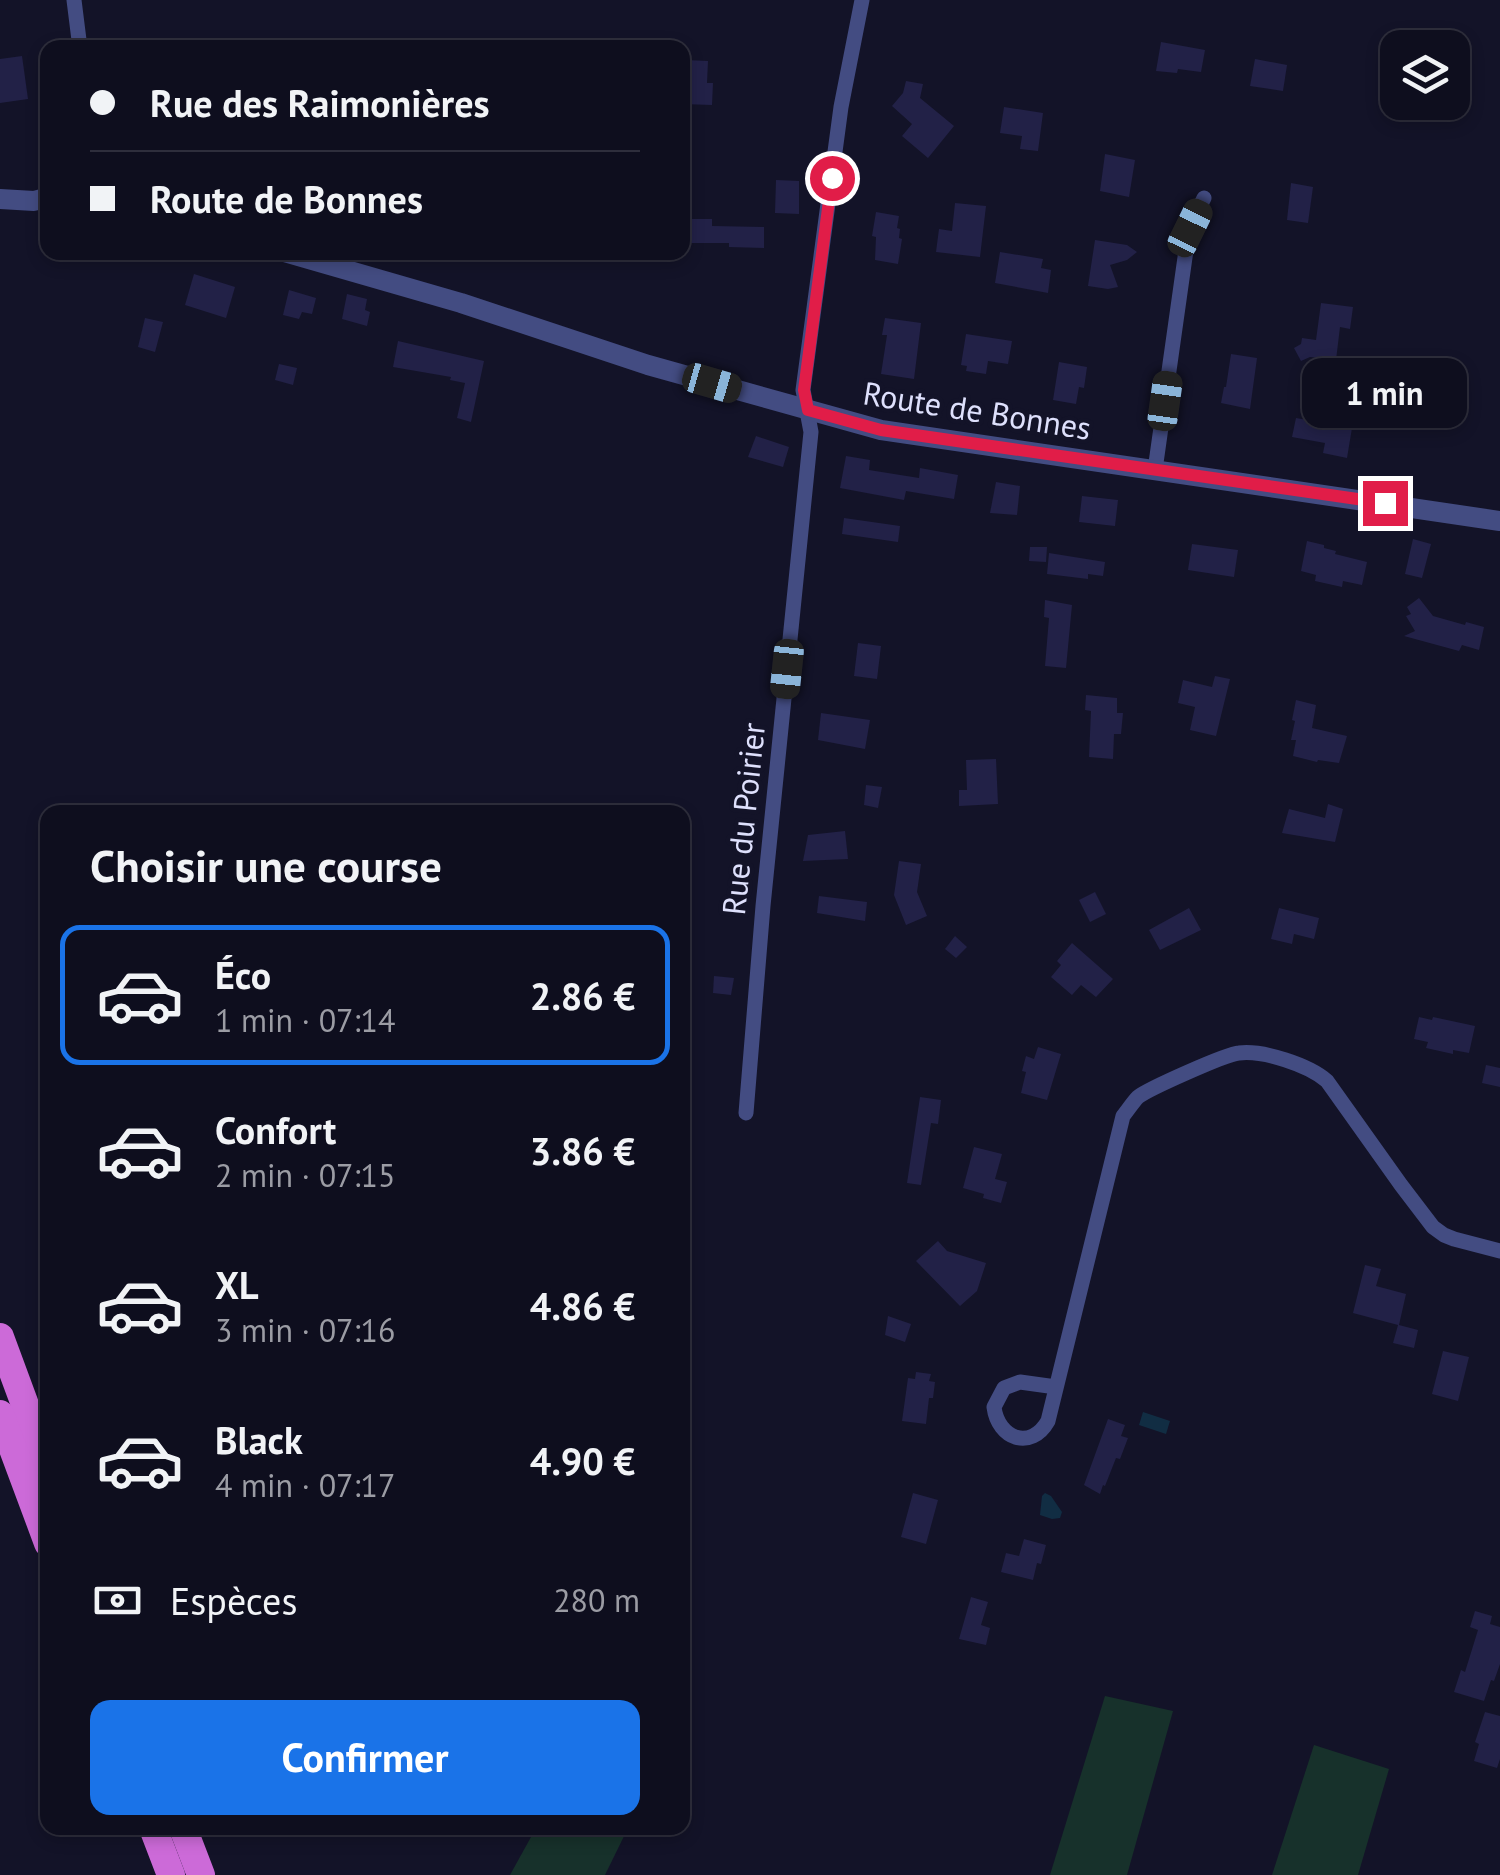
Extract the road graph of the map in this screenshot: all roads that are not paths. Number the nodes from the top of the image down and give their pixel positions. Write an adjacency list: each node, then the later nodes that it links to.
1 (74, 0): 3 (street)
2 (862, 0): 8 (street, Rue du Poirier)
3 (79, 40)
4 (1204, 198): 9 (street)
5 (0, 199): 6 (street)
6 (40, 202)
7 (312, 260): 8 (street, Route de Bonnes)
8 (808, 410): 9 (street, Route de Bonnes); 11 (street, Rue du Poirier)
9 (1156, 470): 10 (street, Route de Bonnes)
10 (1500, 521)
11 (746, 1114)
12 (1500, 1251): 14 (street)
13 (0, 1337): 16 (highway)
14 (1056, 1387): 14 (street)
15 (0, 1414): 17 (highway)
16 (40, 1445)
17 (40, 1522)
18 (156, 1835): 20 (highway)
19 (186, 1835): 21 (highway)
20 (171, 1875)
21 (201, 1875)

